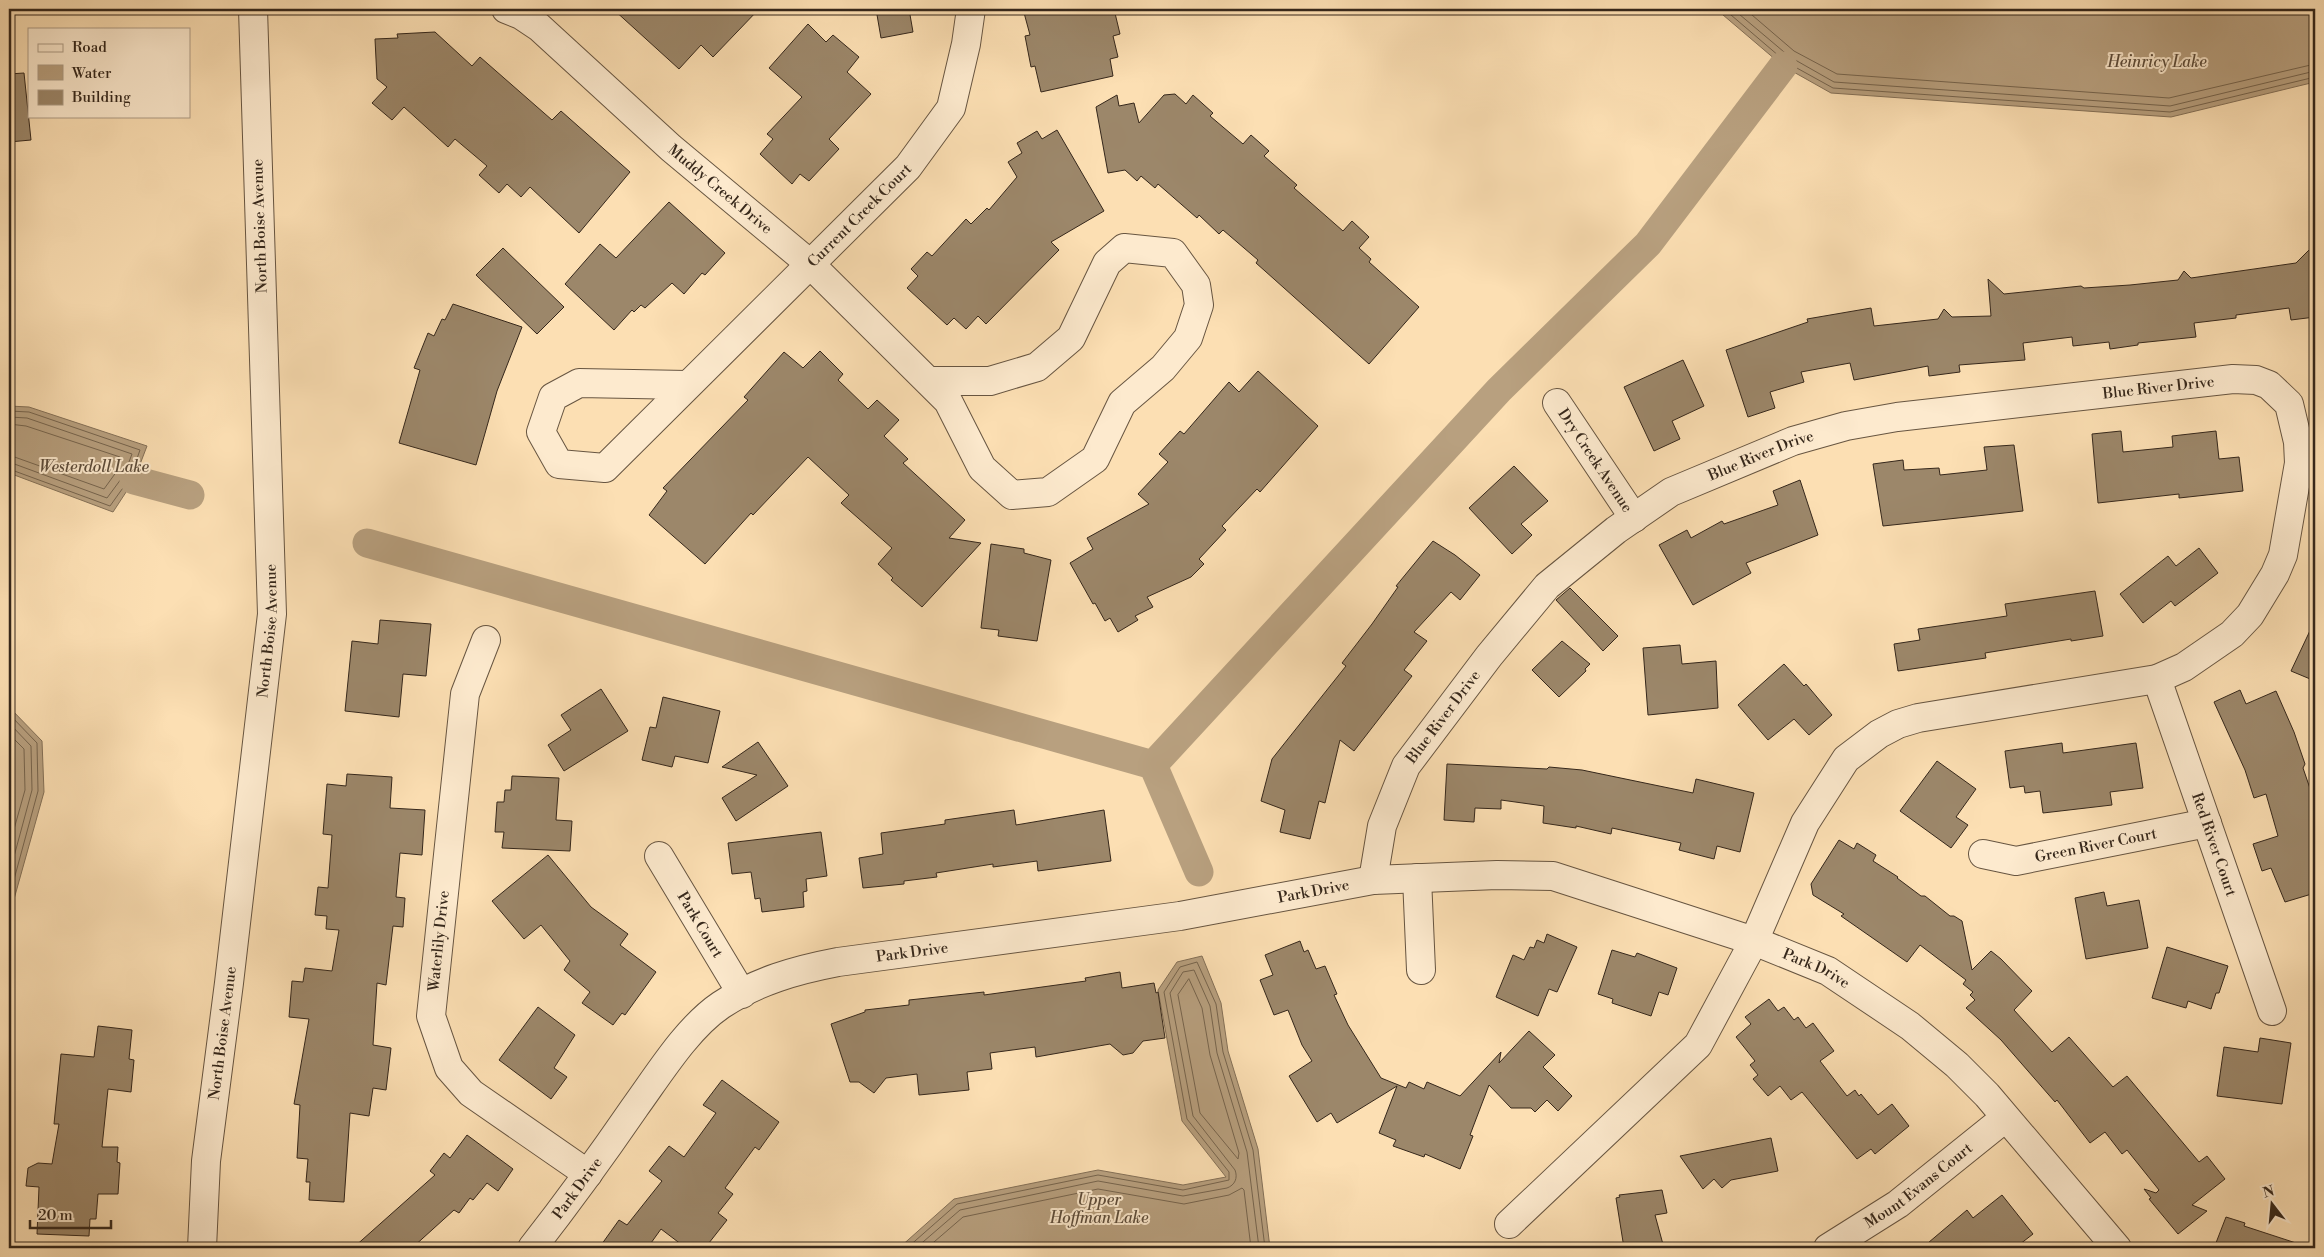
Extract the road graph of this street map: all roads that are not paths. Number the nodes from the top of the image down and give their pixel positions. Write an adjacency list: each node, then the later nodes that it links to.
1 (253, 9): 23 (street, North Boise Avenue)
2 (971, 9): 4 (street, Current Creek Court)
3 (517, 11): 4 (street, Muddy Creek Drive)
4 (809, 263): 5 (street, Muddy Creek Drive); 6 (street, Current Creek Court)
5 (928, 381): 5 (street, Muddy Creek Drive)
6 (687, 385): 6 (street, Current Creek Court)
7 (1557, 403): 8 (street, Dry Creek Avenue)
8 (1634, 518): 10 (street, Blue River Drive); 15 (street, Blue River Drive)
9 (486, 640): 21 (street, Waterlily Drive)
10 (2157, 679): 11 (street, Red River Court); 16 (street, Blue River Drive)
11 (2207, 823): 12 (street, Green River Court); 19 (street, Red River Court)
12 (1983, 854)
13 (659, 856): 18 (street, Park Court)
14 (1416, 878): 15 (street, Park Drive); 16 (street, Park Drive); 17 (street)
15 (1373, 880): 18 (street, Park Drive)
16 (1754, 942): 20 (street, Park Drive); 22 (street, Blue River Drive)
17 (1421, 970)
18 (742, 994): 21 (street, Park Drive)
19 (2272, 1011)
20 (2005, 1118): 25 (street, Mount Evans Court); 26 (street, Park Drive)
21 (588, 1174): 24 (street, Park Drive)
22 (1509, 1224)
23 (202, 1248)
24 (532, 1248)
25 (1828, 1248)
26 (2117, 1248)

